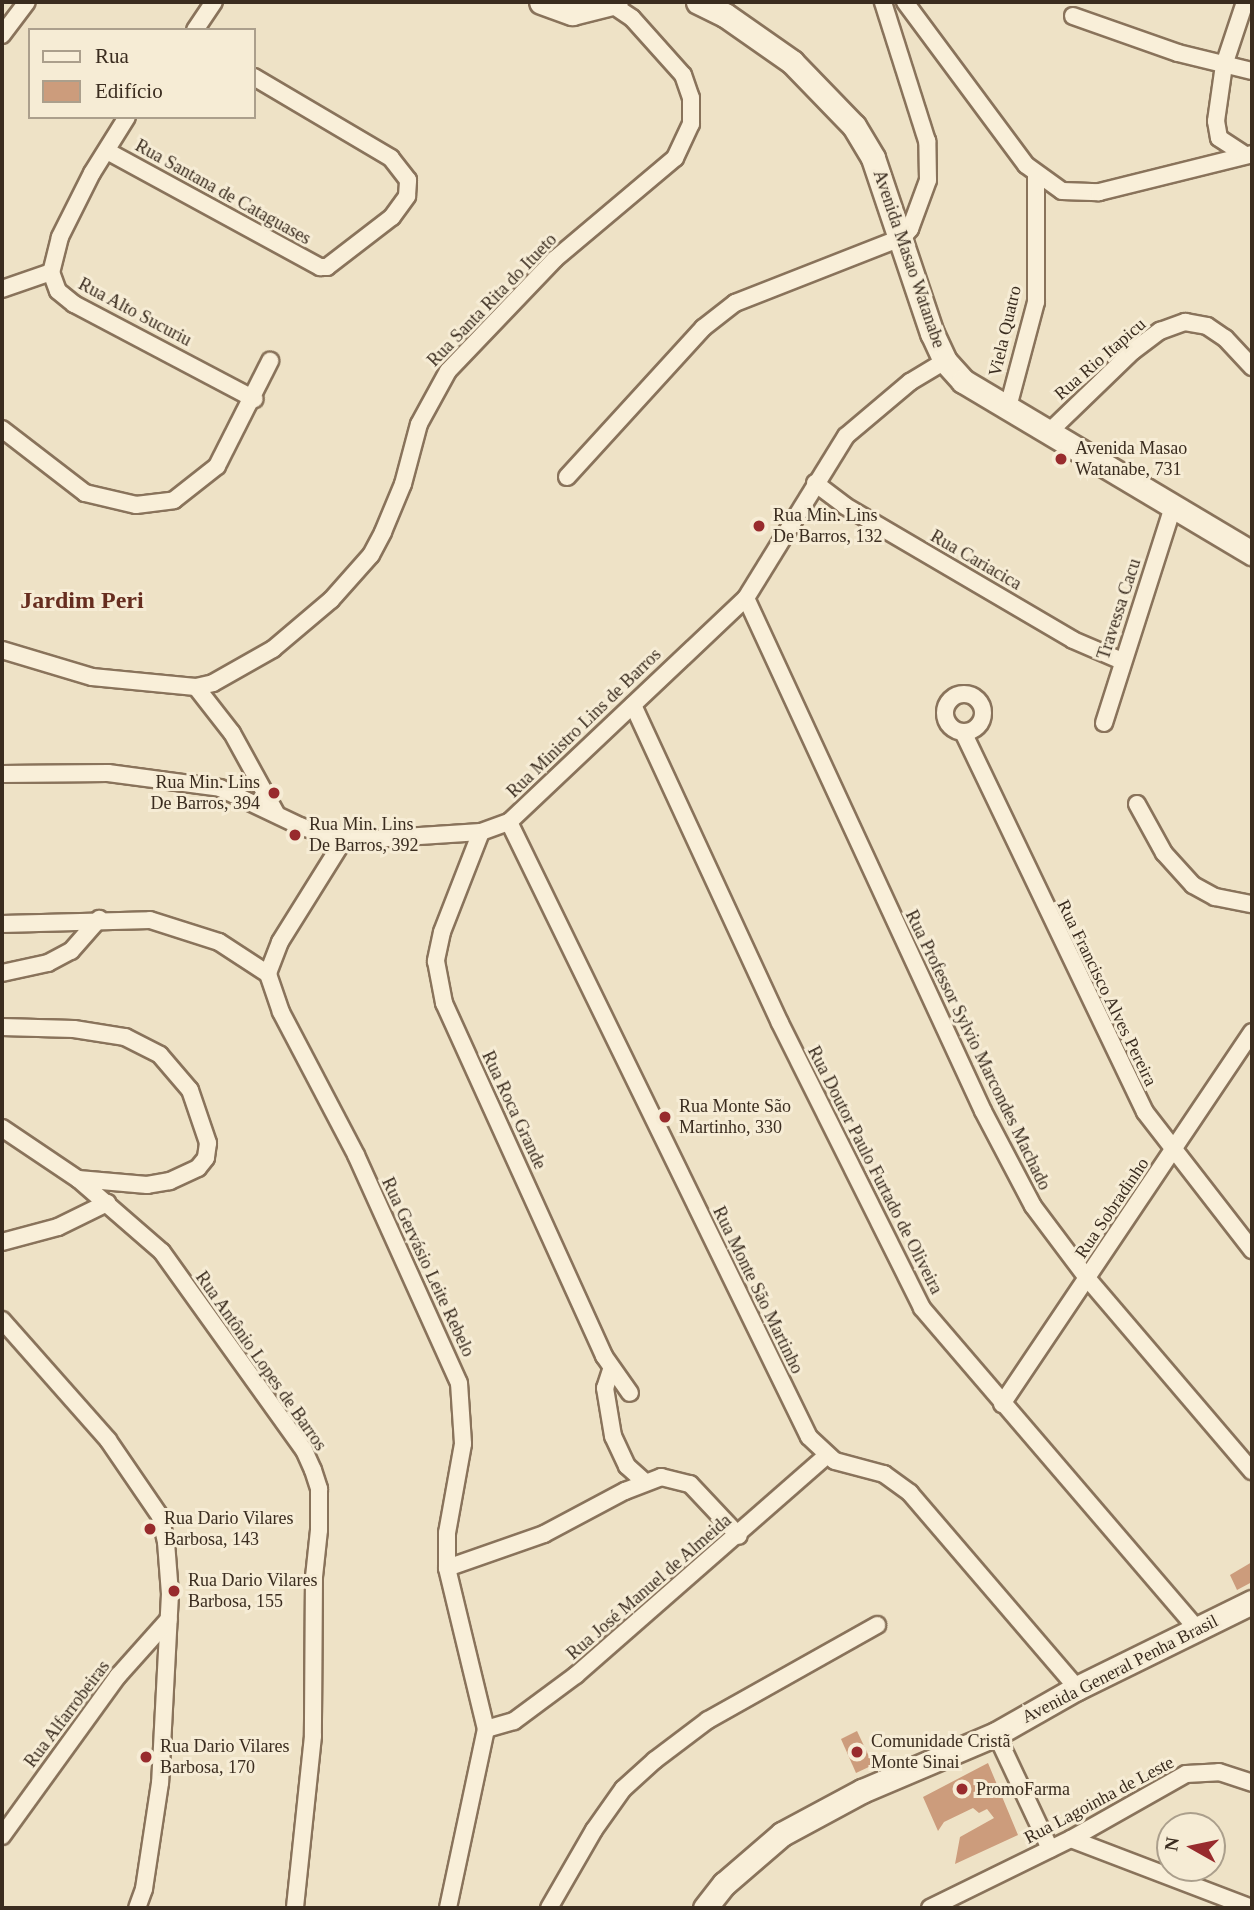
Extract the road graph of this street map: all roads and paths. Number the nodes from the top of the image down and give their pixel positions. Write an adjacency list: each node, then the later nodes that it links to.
1 (27, 2): 11 (street)
2 (214, 2): 10 (street)
3 (541, 2): 8 (street)
4 (698, 2): 19 (street, Avenida Masao Watanabe)
5 (883, 2): 19 (street)
6 (905, 2): 18 (street)
7 (1245, 2): 12 (street)
8 (613, 3): 36 (street, Rua Santa Rita do Itueto)
9 (1073, 16): 12 (street)
10 (196, 28)
11 (2, 35)
12 (1224, 65): 13 (street); 17 (street)
13 (1252, 71)
14 (256, 78): 16 (street, Rua Santana de Cataguases)
15 (126, 119): 16 (street)
16 (107, 151): 20 (street)
17 (1249, 154): 18 (street)
18 (1036, 176): 26 (street, Viela Quatro)
19 (903, 237): 23 (street, Avenida Masao Watanabe); 29 (street)
20 (51, 272): 21 (street); 25 (street, Rua Alto Sucuriu)
21 (2, 289)
22 (270, 361): 25 (street)
23 (945, 361): 26 (street, Avenida Masao Watanabe); 30 (street, Rua Ministro Lins de Barros)
24 (1252, 367): 28 (street, Rua Rio Itapicu)
25 (254, 399): 27 (street)
26 (1007, 411): 28 (street, Avenida Masao Watanabe)
27 (2, 429)
28 (1048, 433): 31 (street, Avenida Masao Watanabe)
29 (567, 477)
30 (815, 483): 33 (street, Rua Ministro Lins de Barros); 35 (street, Rua Cariacica)
31 (1173, 507): 32 (street, Avenida Masao Watanabe); 35 (street, Travessa Cacu)
32 (1252, 553)
33 (746, 598): 37 (street, Rua Ministro Lins de Barros); 59 (street, Rua Professor Sylvio Marcondes Machado)
34 (2, 650): 36 (street)
35 (1122, 661): 38 (street, Travessa Cacu)
36 (196, 687): 42 (street)
37 (634, 705): 43 (street, Rua Ministro Lins de Barros); 63 (street, Rua Doutor Paulo Furtado de Oliveira)
38 (1104, 723)
39 (963, 732): 54 (street, Rua Francisco Alves Pereira)
40 (2, 774): 42 (street, Rua Ministro Lins de Barros)
41 (1137, 804): 46 (street)
42 (276, 813): 45 (street, Rua Ministro Lins de Barros)
43 (509, 822): 44 (street, Rua Ministro Lins de Barros); 64 (street, Rua Monte São Martinho)
44 (481, 832): 45 (street, Rua Ministro Lins de Barros); 61 (street, Rua Roca Grande)
45 (344, 841): 50 (street)
46 (1252, 904)
47 (99, 919): 48 (street); 49 (street); 50 (street)
48 (2, 924)
49 (2, 973)
50 (268, 974): 68 (street, Rua Gervásio Leite Rebelo)
51 (2, 1027): 55 (street)
52 (1252, 1032): 54 (street, Rua Sobradinho)
53 (2, 1128): 55 (street, Rua Antônio Lopes de Barros)
54 (1172, 1153): 58 (street, Rua Francisco Alves Pereira); 59 (street, Rua Sobradinho)
55 (78, 1179): 56 (street, Rua Antônio Lopes de Barros)
56 (107, 1203): 57 (street); 81 (street, Rua Antônio Lopes de Barros)
57 (2, 1242)
58 (1252, 1250)
59 (1087, 1278): 63 (street, Rua Sobradinho); 65 (street, Rua Professor Sylvio Marcondes Machado)
60 (2, 1320): 70 (street)
61 (611, 1370): 62 (street, Rua Roca Grande); 66 (street)
62 (630, 1393)
63 (1002, 1404): 72 (street, Rua Doutor Paulo Furtado de Oliveira)
64 (826, 1456): 67 (street, Rua José Manuel de Almeida); 73 (street)
65 (1252, 1471)
66 (645, 1482): 67 (street); 68 (street)
67 (738, 1536): 74 (street, Rua José Manuel de Almeida)
68 (447, 1568): 74 (street, Rua Gervásio Leite Rebelo)
69 (1252, 1602): 72 (street, Avenida General Penha Brasil)
70 (169, 1619): 77 (street, Rua Alfarrobeiras); 80 (street)
71 (877, 1625): 83 (street)
72 (1196, 1628): 73 (street, Avenida General Penha Brasil)
73 (1077, 1688): 75 (street, Avenida General Penha Brasil)
74 (486, 1729): 82 (street, Rua Gervásio Leite Rebelo)
75 (996, 1734): 79 (street); 84 (street, Avenida General Penha Brasil)
76 (1252, 1783): 78 (street, Rua Lagoinha de Leste)
77 (2, 1836)
78 (1071, 1839): 79 (street, Rua Lagoinha de Leste); 86 (street)
79 (1050, 1849): 85 (street, Rua Lagoinha de Leste)
80 (137, 1908)
81 (295, 1908)
82 (448, 1908)
83 (549, 1908)
84 (705, 1908)
85 (930, 1908)
86 (1252, 1908)

